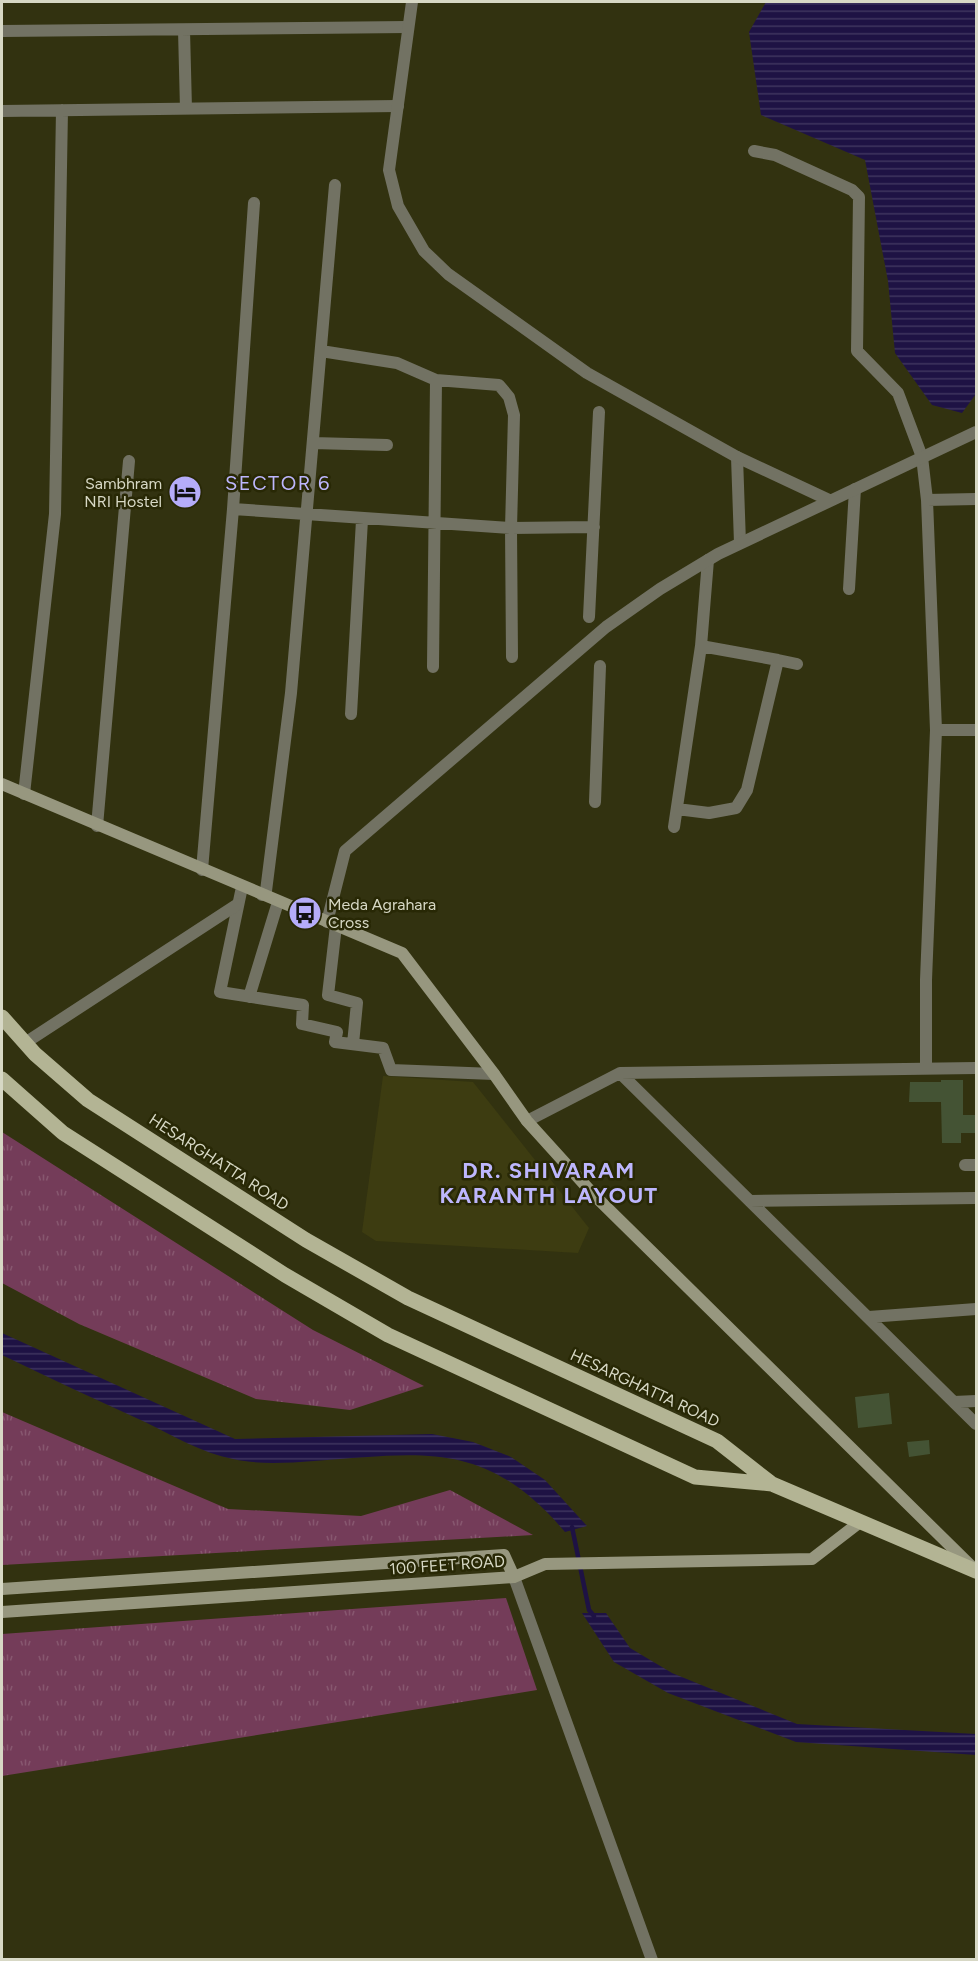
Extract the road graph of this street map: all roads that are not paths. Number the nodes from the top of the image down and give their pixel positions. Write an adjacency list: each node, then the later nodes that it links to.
1 (412, 2): 2 (street)
2 (408, 27): 3 (street); 5 (street)
3 (184, 30): 4 (street); 6 (street)
4 (2, 31)
5 (398, 106): 6 (street); 18 (street)
6 (186, 109): 7 (street)
7 (62, 110): 8 (street); 45 (street)
8 (2, 111)
9 (754, 151): 19 (street)
10 (335, 184): 12 (street)
11 (254, 203): 25 (street)
12 (321, 351): 13 (street); 16 (street)
13 (436, 380): 28 (street); 30 (street)
14 (599, 412): 29 (street)
15 (976, 432): 19 (street)
16 (313, 442): 17 (street); 26 (street)
17 (387, 445)
18 (736, 457): 23 (street); 31 (street)
19 (922, 457): 21 (street); 24 (street)
20 (129, 461): 48 (street)
21 (855, 489): 23 (street); 33 (street)
22 (976, 499): 24 (street)
23 (829, 500): 31 (street)
24 (927, 500): 42 (street)
25 (233, 509): 26 (street); 50 (street)
26 (306, 513): 27 (street); 52 (street)
27 (362, 520): 28 (street); 41 (street)
28 (433, 524): 30 (street); 40 (street)
29 (594, 527): 30 (street); 34 (street)
30 (511, 528): 36 (street)
31 (740, 543): 32 (street)
32 (708, 560): 35 (street); 55 (street)
33 (849, 589)
34 (589, 617)
35 (701, 646): 37 (street); 47 (street)
36 (512, 657)
37 (778, 660): 38 (street); 47 (street)
38 (797, 664)
39 (600, 666): 46 (street)
40 (432, 667)
41 (351, 714)
42 (936, 729): 43 (street); 60 (street)
43 (976, 730)
44 (2, 784): 45 (main road)
45 (24, 794): 48 (main road)
46 (595, 802)
47 (677, 809): 49 (street)
48 (97, 826): 50 (main road)
49 (674, 827)
50 (202, 870): 51 (main road)
51 (242, 887): 52 (main road); 54 (street)
52 (262, 895): 53 (main road)
53 (278, 902): 55 (main road); 56 (street)
54 (238, 904): 56 (street); 58 (street)
55 (332, 924): 59 (street); 63 (main road)
56 (249, 997): 59 (street)
57 (2, 1017): 58 (main road, HESARGHATTA ROAD)
58 (25, 1043): 73 (main road, HESARGHATTA ROAD)
59 (353, 1044): 63 (street)
60 (926, 1068): 61 (street); 62 (street)
61 (976, 1068)
62 (620, 1073): 65 (street); 67 (street)
63 (495, 1074): 65 (main road)
64 (2, 1079): 73 (main road)
65 (527, 1122): 75 (main road)
66 (976, 1198): 67 (street)
67 (750, 1201): 69 (street)
68 (976, 1309): 69 (street)
69 (869, 1317): 71 (street)
70 (976, 1401): 71 (street)
71 (954, 1402): 72 (street)
72 (976, 1424)
73 (772, 1484): 74 (main road)
74 (860, 1521): 75 (main road); 76 (main road)
75 (976, 1571)
76 (514, 1577): 77 (main road, 100 FEET ROAD); 78 (main road, 100 FEET ROAD); 79 (street)
77 (2, 1589)
78 (2, 1612)
79 (652, 1959)

